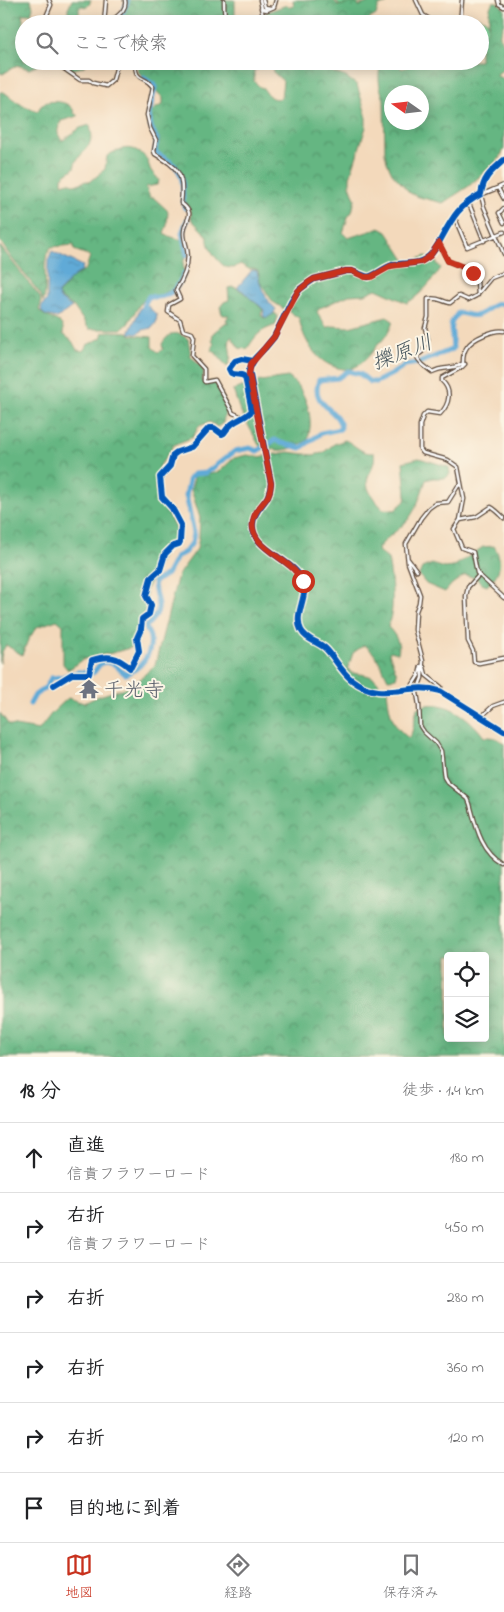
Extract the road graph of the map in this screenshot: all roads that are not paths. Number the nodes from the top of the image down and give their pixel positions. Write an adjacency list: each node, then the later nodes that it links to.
1 (49, 0): 13 (street)
2 (106, 0): 14 (street)
3 (125, 0): 15 (street)
4 (224, 0): 16 (street)
5 (262, 0): 10 (street); 12 (street)
6 (276, 0): 12 (street)
7 (416, 0): 18 (street)
8 (462, 0): 19 (street)
9 (499, 1): 11 (street)
10 (260, 6): 12 (street); 17 (street)
11 (504, 7)
12 (272, 8)
13 (46, 15)
14 (105, 15)
15 (118, 15)
16 (226, 15)
17 (263, 15)
18 (424, 15)
19 (461, 15)
20 (67, 70): 21 (street)
21 (116, 70)
22 (135, 70): 42 (street)
23 (504, 160): 26 (street)
24 (504, 185): 25 (street)
25 (498, 188): 26 (street); 27 (street)
26 (481, 194): 28 (street); 33 (street)
27 (504, 199)
28 (468, 201): 30 (street); 34 (street)
29 (504, 208): 31 (street)
30 (454, 216): 34 (street); 35 (street)
31 (504, 223)
32 (504, 232): 33 (street)
33 (496, 235): 34 (street); 36 (street)
34 (484, 241)
35 (439, 243): 38 (street); 40 (street)
36 (504, 254)
37 (504, 273): 38 (street)
38 (478, 294): 41 (street)
39 (504, 331): 41 (street)
40 (253, 360): 42 (street); 50 (street)
41 (463, 363): 43 (street)
42 (245, 418): 53 (street)
43 (460, 485): 45 (street); 46 (street)
44 (504, 518): 45 (street)
45 (460, 520): 48 (street)
46 (407, 558): 47 (street); 52 (street)
47 (417, 571)
48 (479, 575): 49 (street); 51 (street)
49 (504, 598)
50 (331, 657)
51 (504, 658)
52 (422, 663): 54 (street); 55 (street); 60 (street, bridge)
53 (54, 685)
54 (411, 689): 55 (street); 56 (street)
55 (440, 691): 58 (street)
56 (397, 692)
57 (504, 702): 58 (street)
58 (481, 716): 59 (street)
59 (504, 731)
60 (504, 865)

